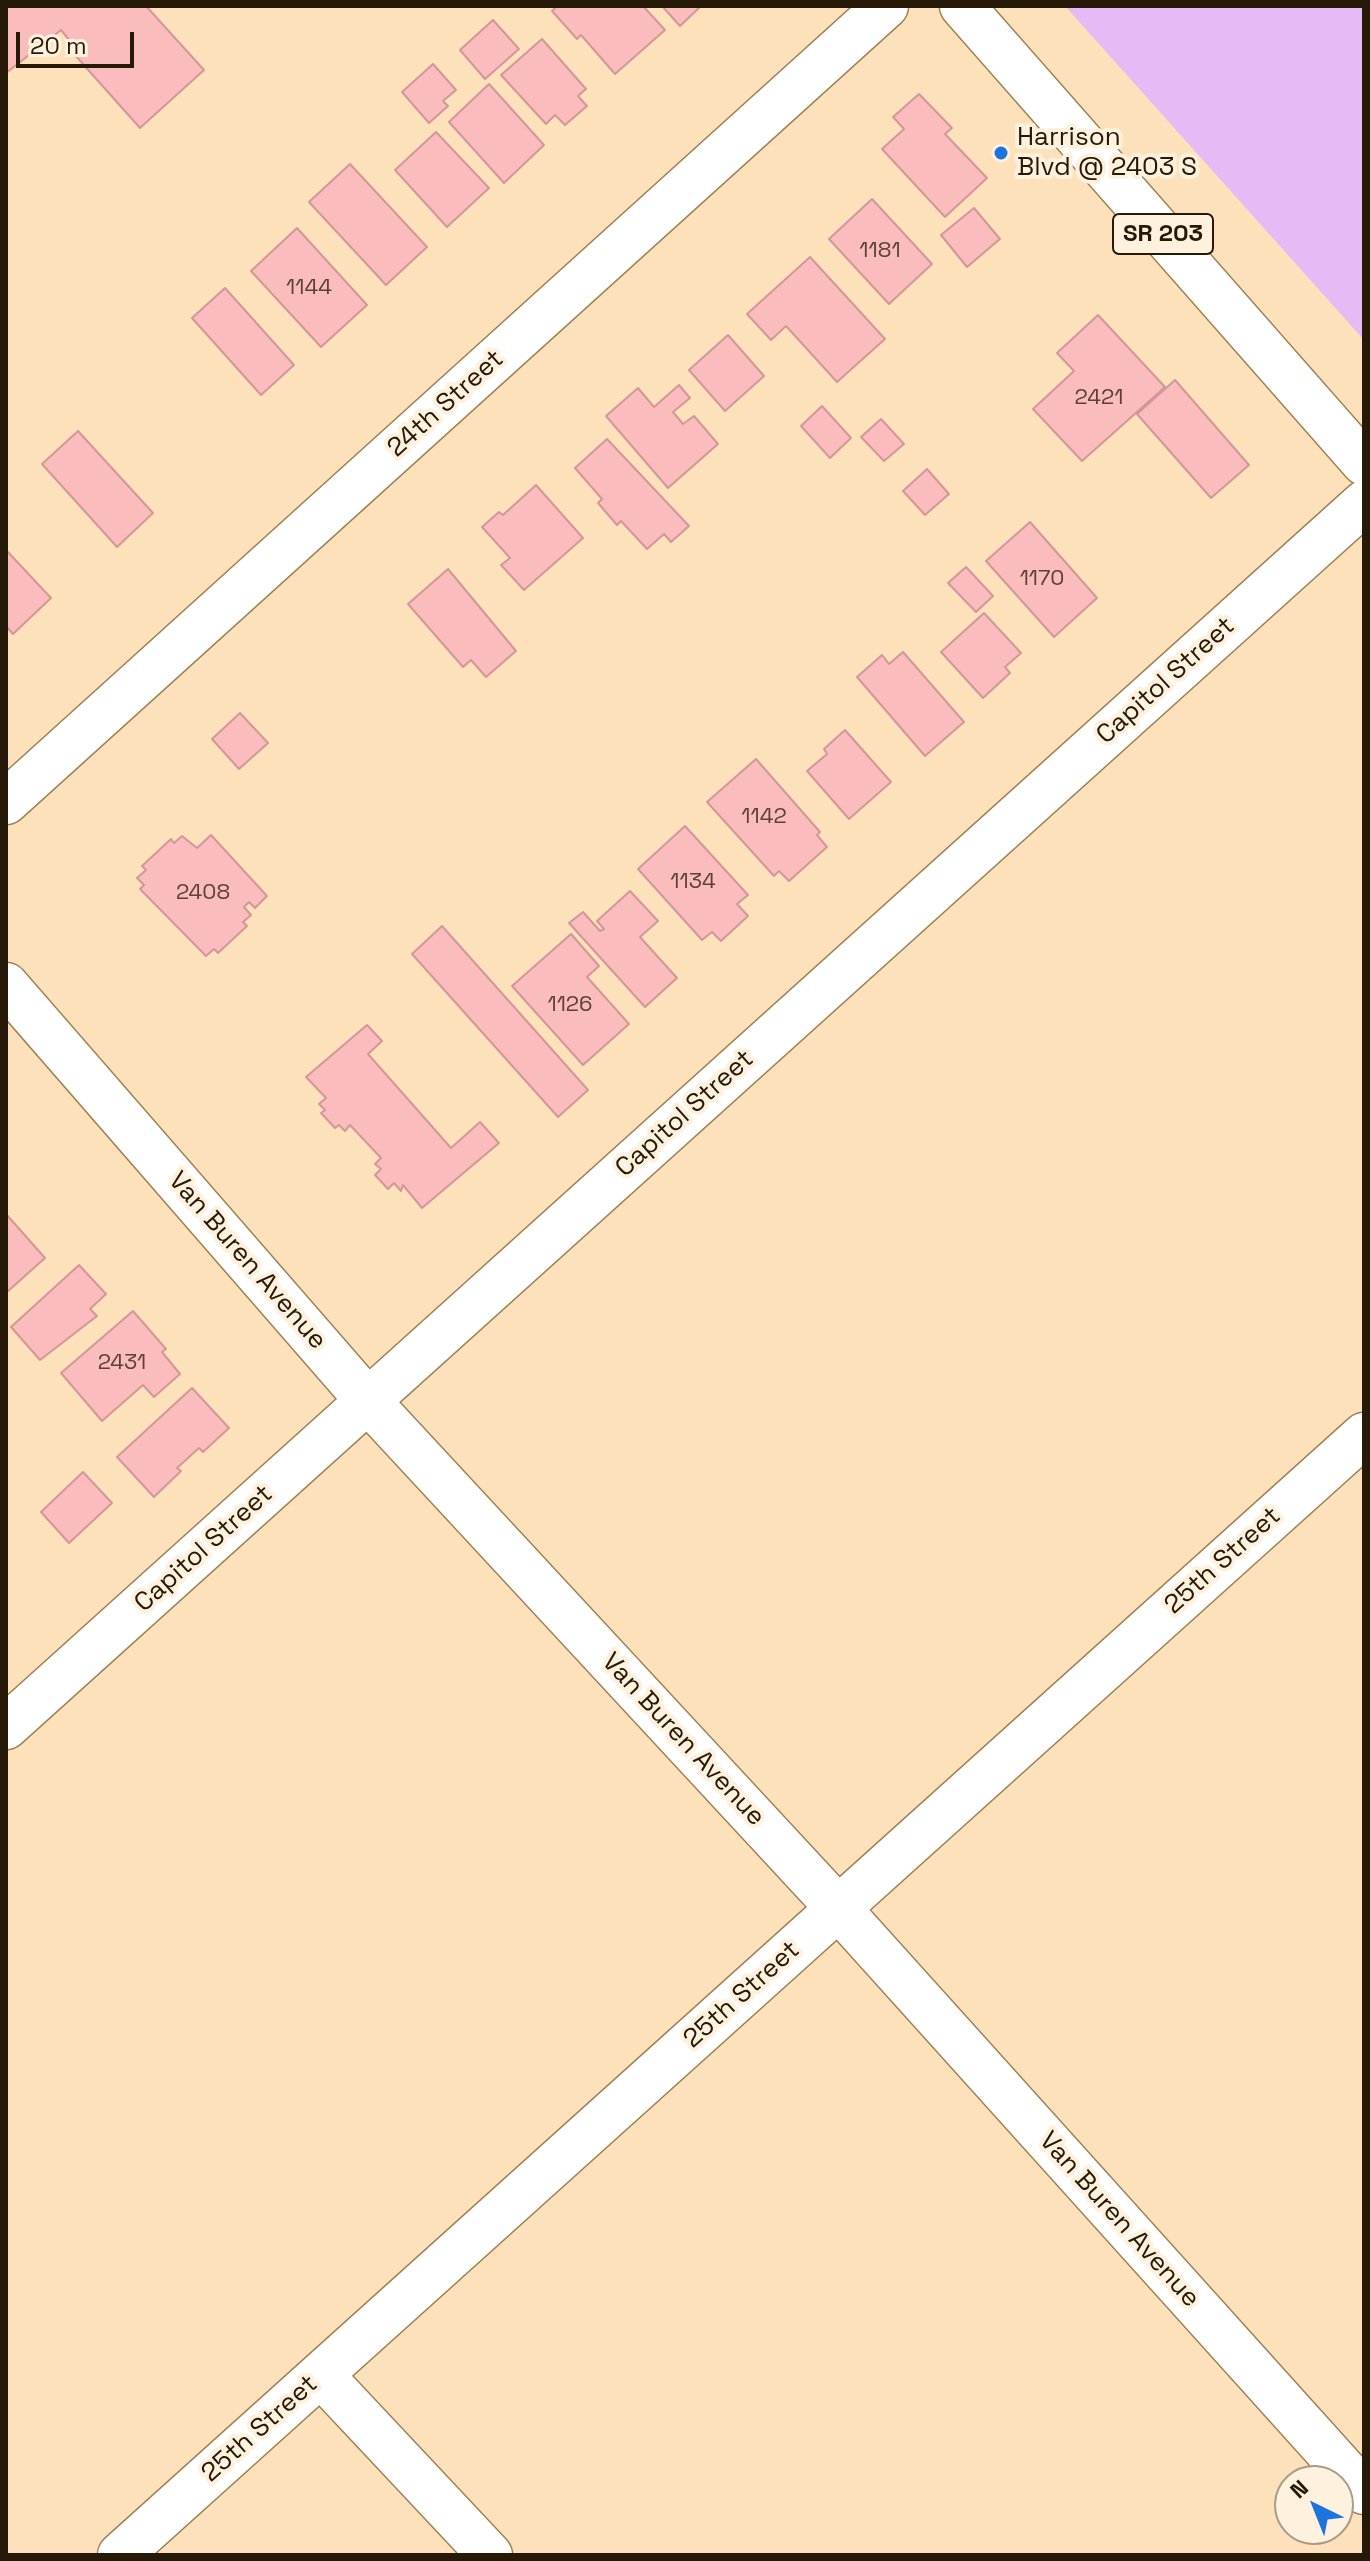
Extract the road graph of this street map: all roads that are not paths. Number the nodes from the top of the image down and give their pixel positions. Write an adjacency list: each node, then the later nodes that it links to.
1 (886, 6): 5 (street, 24th Street)
2 (962, 6): 3 (street, SR 203)
3 (1364, 463)
4 (1364, 503): 7 (street, Capitol Street)
5 (6, 802)
6 (6, 985): 7 (street, Van Buren Avenue)
7 (368, 1401): 9 (street, Capitol Street); 10 (street, Van Buren Avenue)
8 (1357, 1454): 10 (street, 25th Street)
9 (6, 1727)
10 (838, 1908): 11 (street, 25th Street); 12 (street, Van Buren Avenue)
11 (321, 2375): 13 (street, 25th Street); 14 (street)
12 (1364, 2492)
13 (120, 2555)
14 (490, 2555)

